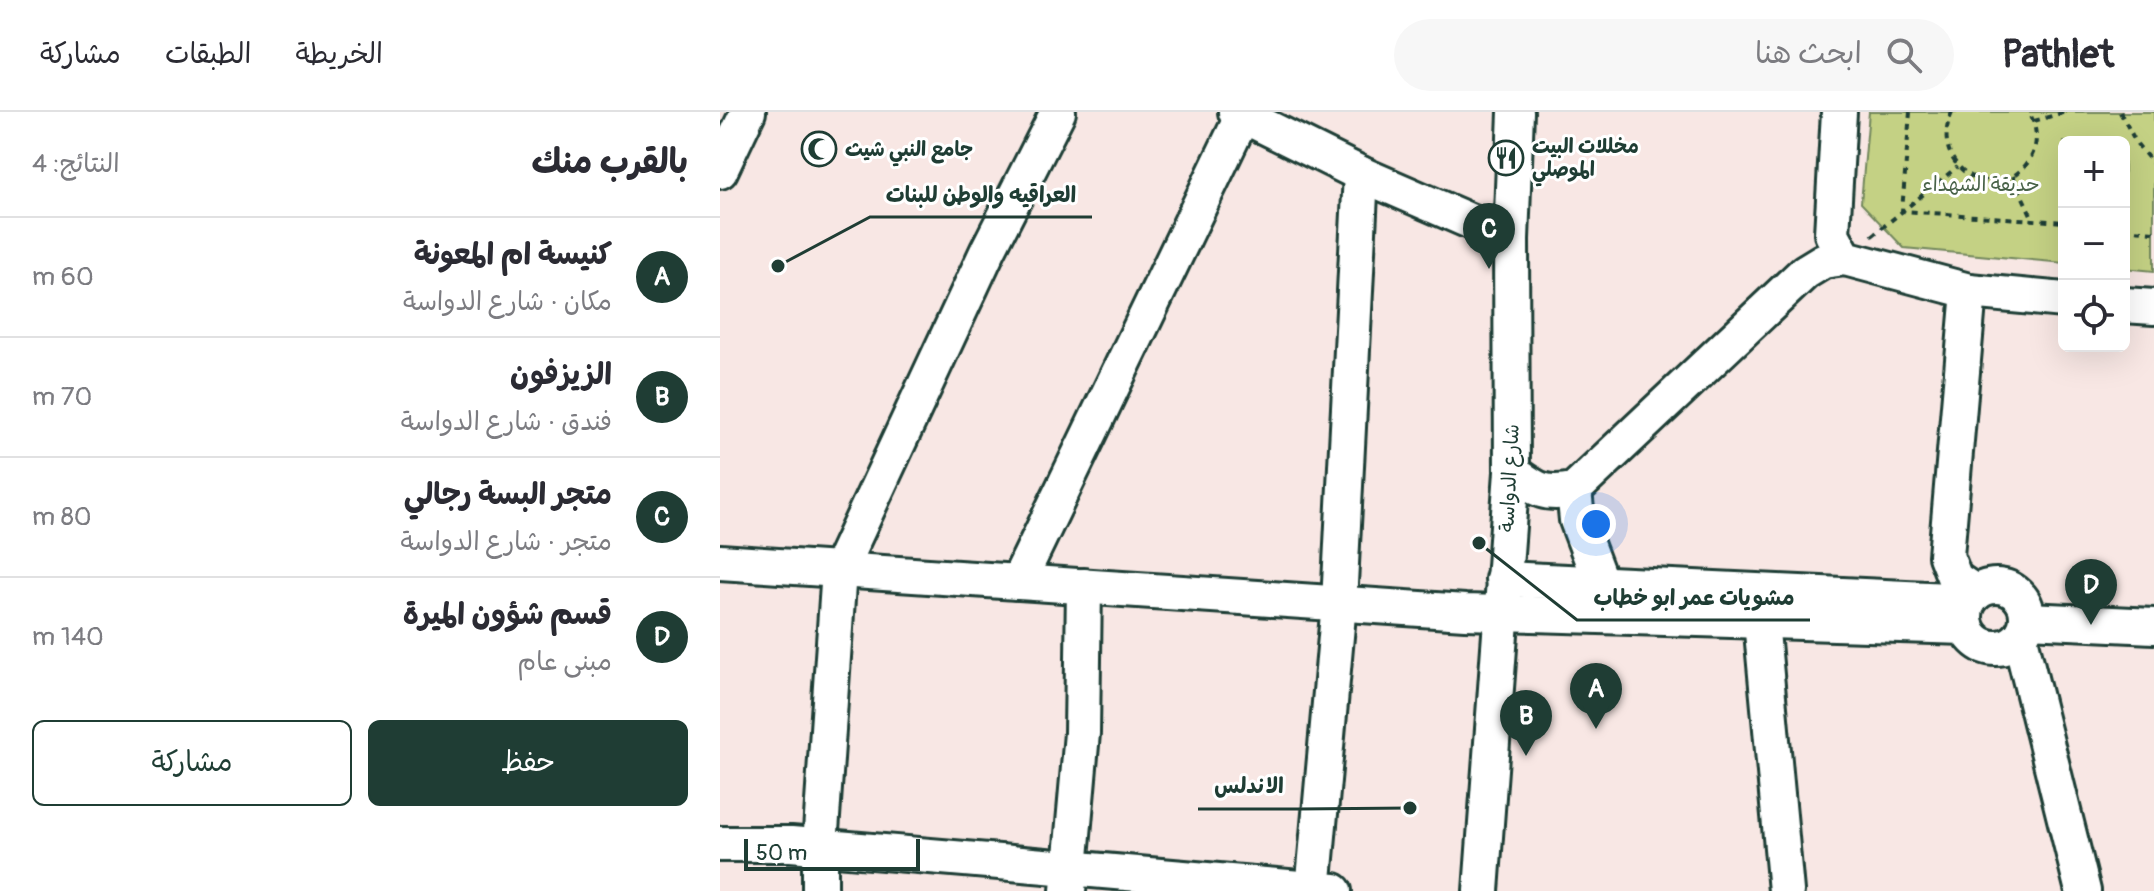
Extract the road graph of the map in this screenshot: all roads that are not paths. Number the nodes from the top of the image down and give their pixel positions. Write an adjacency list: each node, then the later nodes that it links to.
1 (748, 112): 6 (street)
2 (1058, 112): 17 (street)
3 (1516, 112): 8 (street, شارع الدواسة)
4 (1839, 112): 9 (street)
5 (1240, 114): 7 (street); 19 (street)
6 (720, 171)
7 (1361, 174): 8 (street); 22 (street)
8 (1511, 239): 14 (street, شارع الدواسة)
9 (1845, 258): 10 (street); 15 (street)
10 (1969, 291): 11 (street); 23 (street)
11 (2058, 299)
12 (2130, 305): 13 (street)
13 (2154, 307)
14 (1512, 472): 15 (street); 18 (street, شارع الدواسة)
15 (1574, 490): 20 (street)
16 (720, 562): 17 (street)
17 (839, 570): 19 (street); 29 (street)
18 (1503, 579): 20 (street); 24 (street, شارع الدواسة)
19 (1018, 582): 21 (street)
20 (1601, 584): 23 (street)
21 (1084, 586): 22 (street); 30 (street)
22 (1339, 603): 24 (street); 31 (street)
23 (1970, 607): 25 (street); 27 (street); 27 (street)
24 (1500, 613): 25 (street); 32 (street, شارع الدواسة)
25 (1761, 621): 34 (street)
26 (2154, 626): 27 (street)
27 (2024, 629): 35 (street)
28 (720, 844): 29 (street)
29 (820, 846): 30 (street); 33 (street)
30 (1068, 879): 31 (street)
31 (1320, 890)
32 (1487, 890)
33 (820, 891)
34 (1786, 891)
35 (2083, 891)

